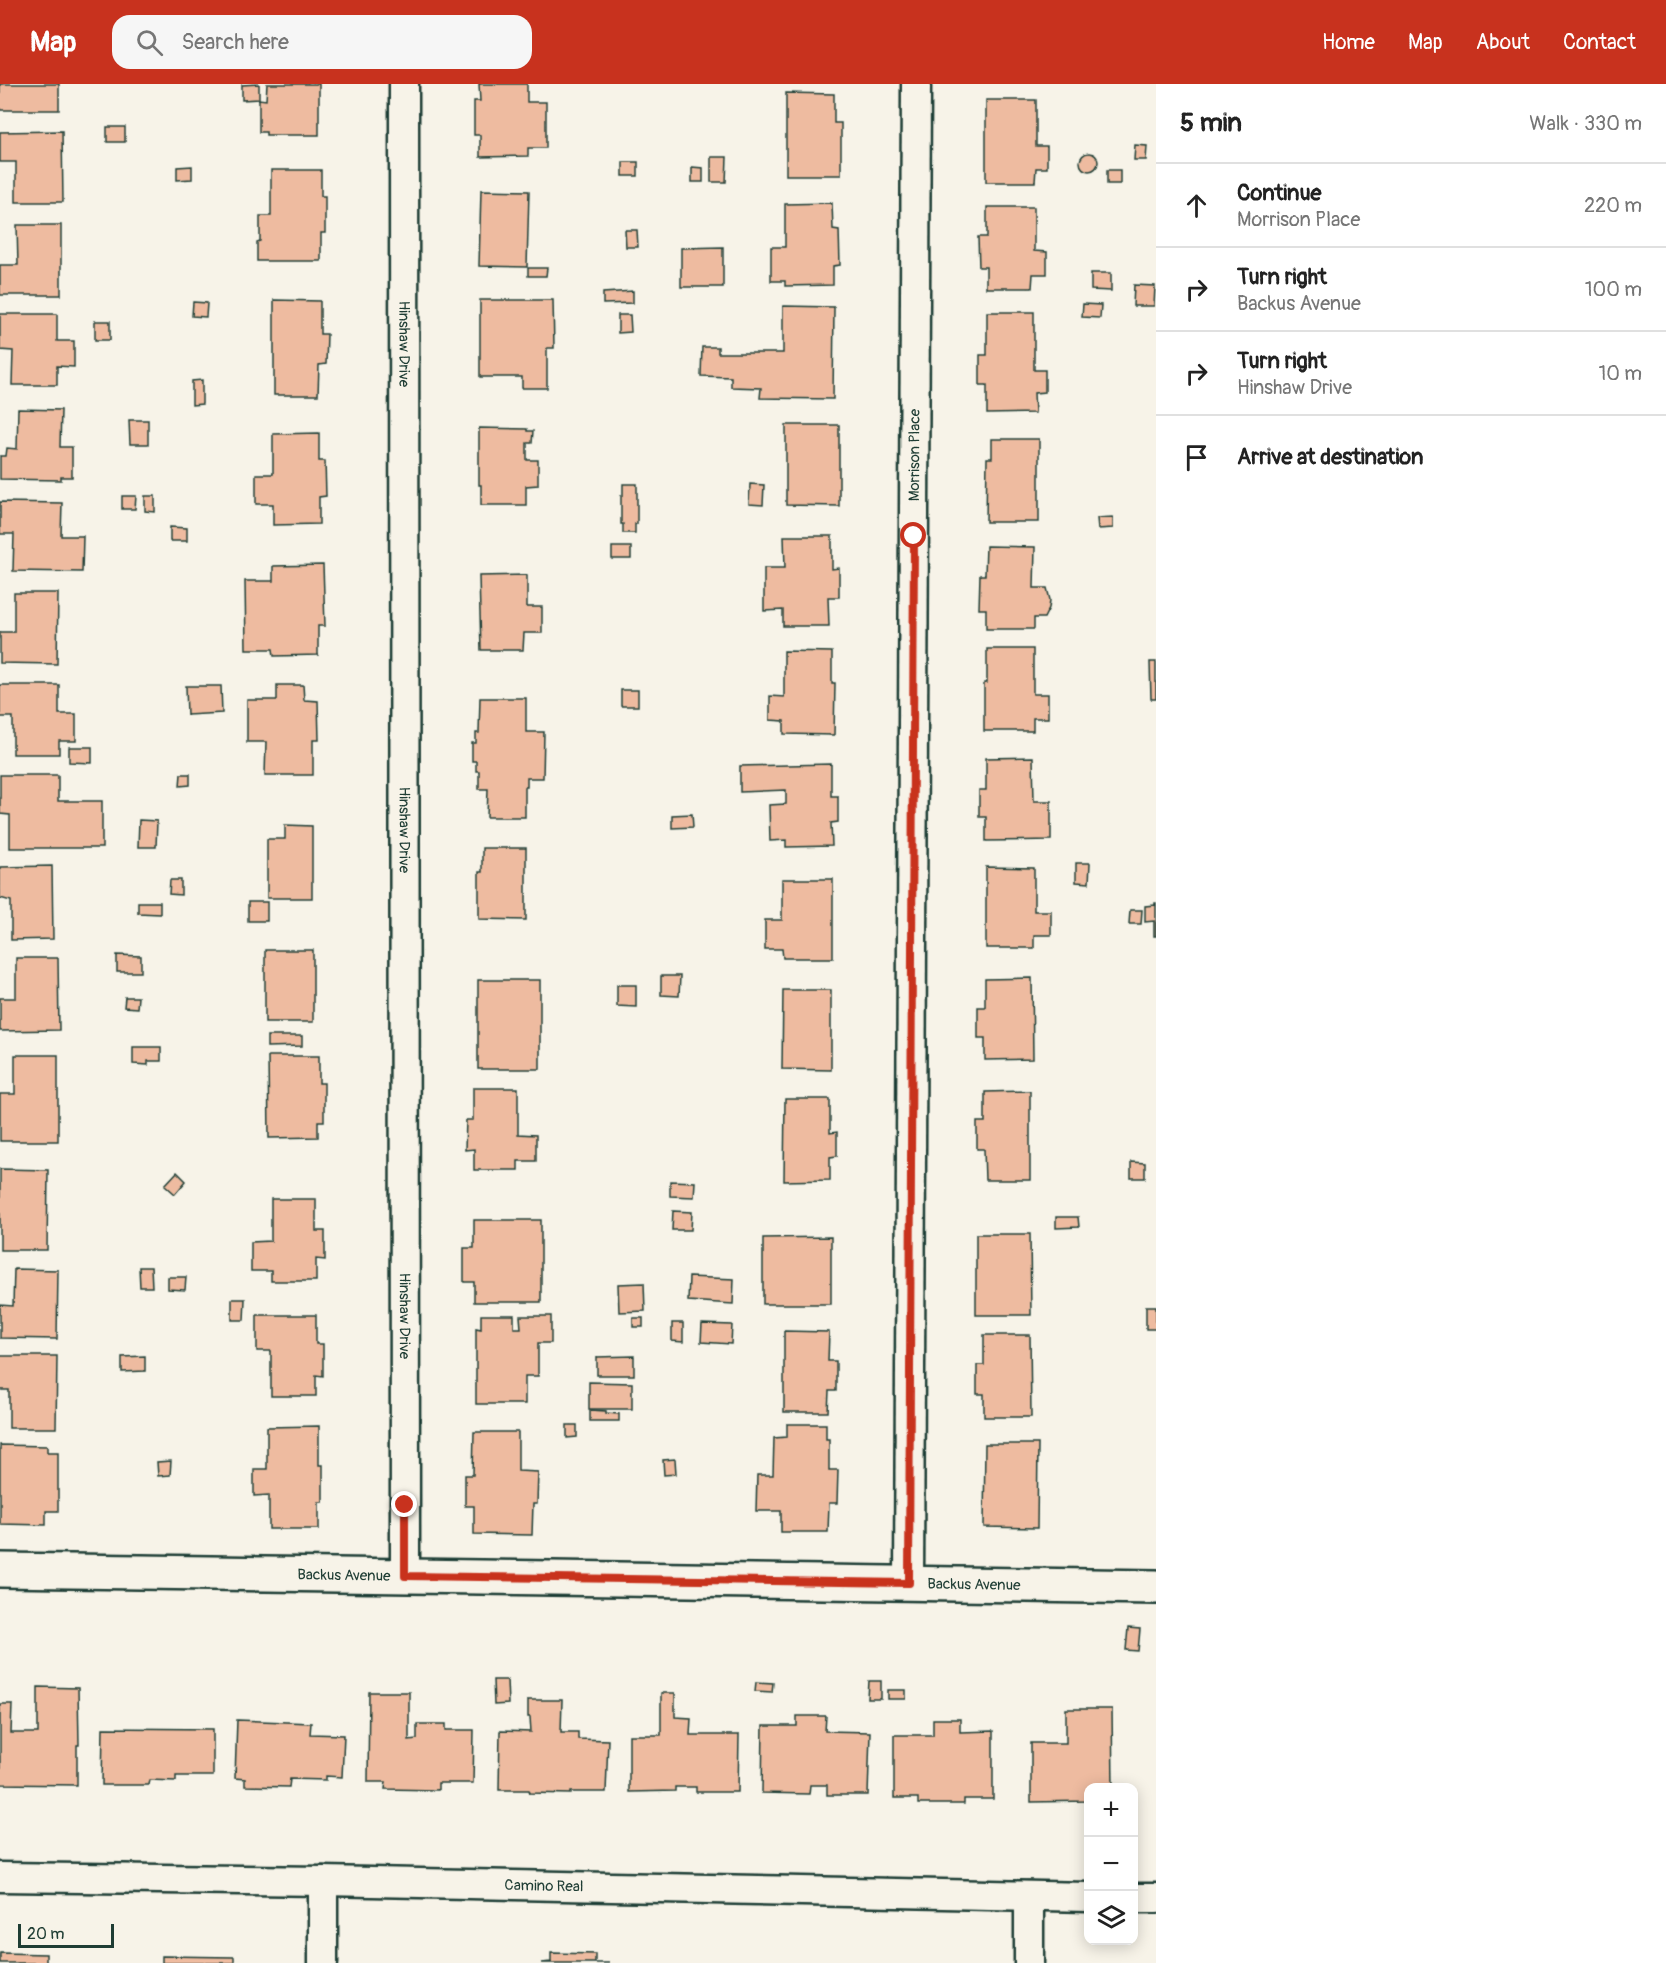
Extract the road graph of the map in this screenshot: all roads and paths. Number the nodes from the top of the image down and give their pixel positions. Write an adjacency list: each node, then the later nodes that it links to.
1 (404, 84): 4 (street, Hinshaw Drive)
2 (916, 84): 5 (street, Morrison Place)
3 (0, 1570): 4 (street, Backus Avenue)
4 (405, 1576): 5 (street, Backus Avenue)
5 (909, 1583): 6 (street, Backus Avenue)
6 (1156, 1587)
7 (0, 1876): 8 (street, Camino Real)
8 (323, 1881): 9 (street, Camino Real); 13 (street)
9 (1029, 1896): 10 (street, Camino Real); 14 (street)
10 (1084, 1897)
11 (1138, 1898): 12 (street)
12 (1156, 1898)
13 (323, 1963)
14 (1029, 1963)

